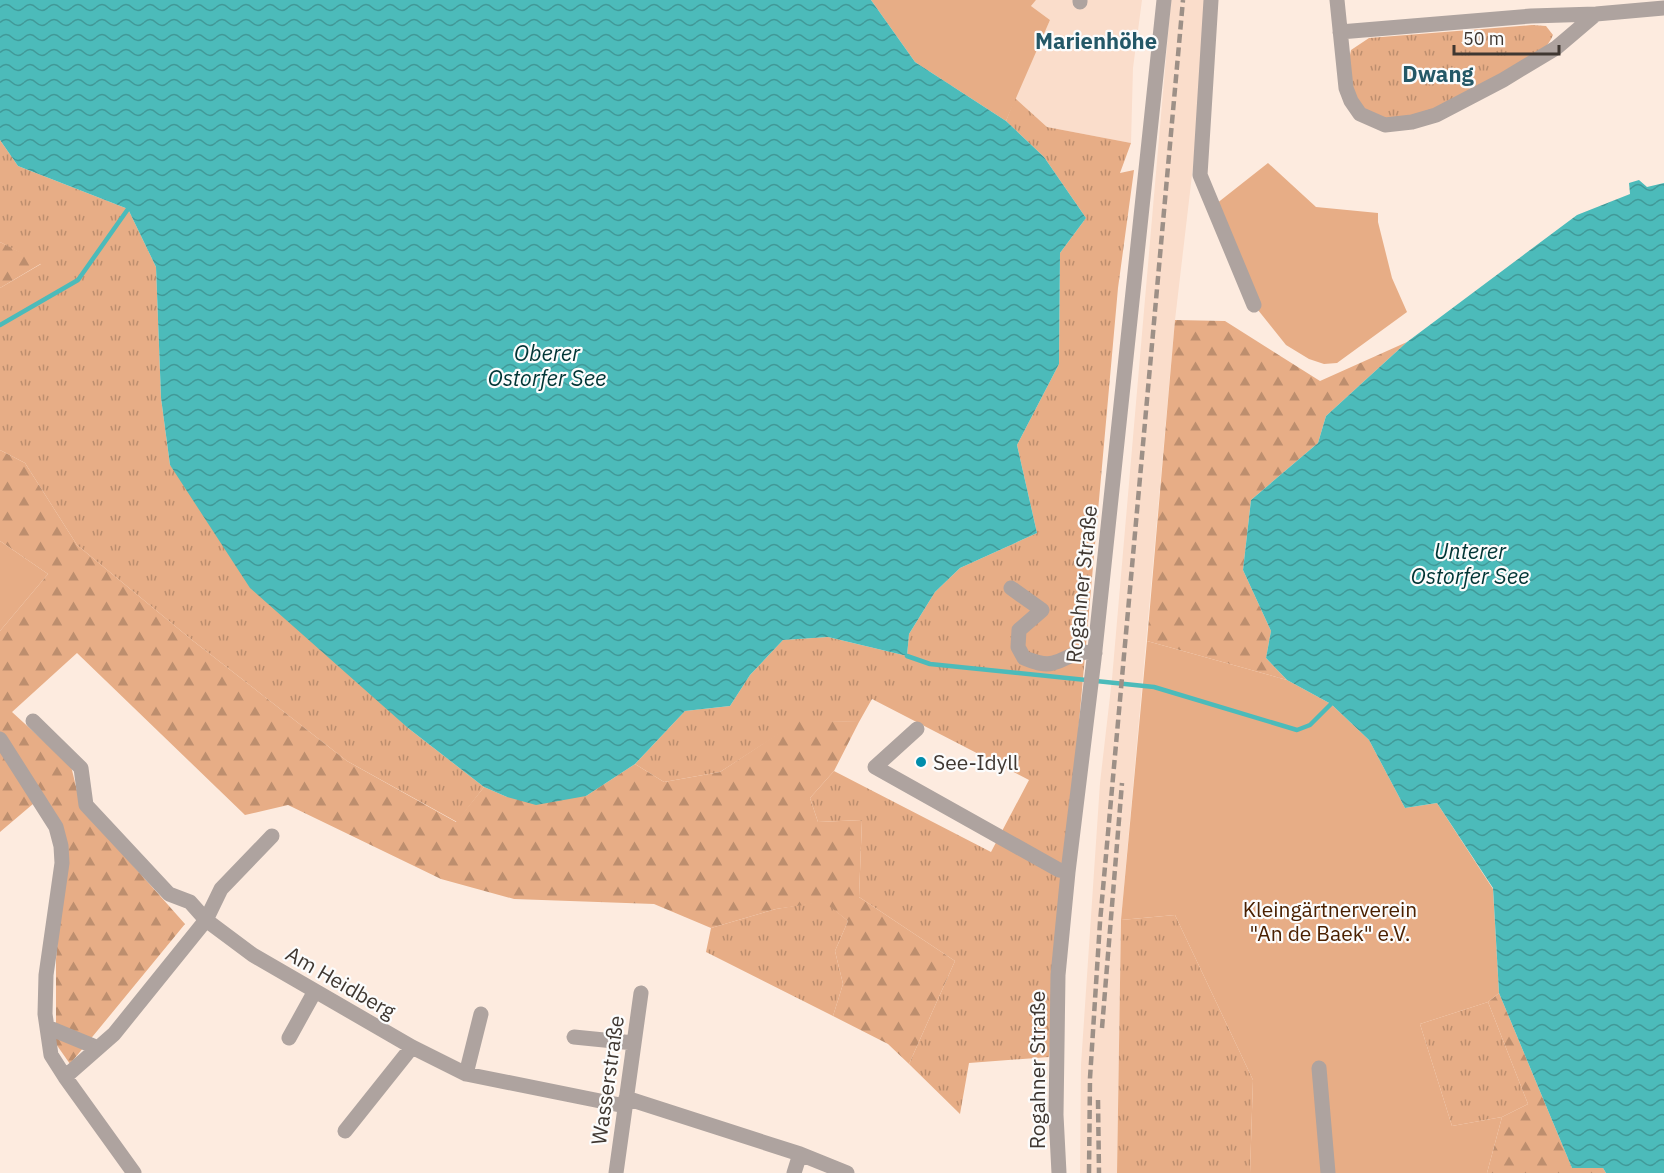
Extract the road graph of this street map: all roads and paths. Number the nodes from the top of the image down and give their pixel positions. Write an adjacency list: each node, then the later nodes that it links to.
1 (1164, 0): 11 (street, Rogahner Straße)
2 (1211, 0): 9 (street)
3 (1337, 0): 8 (street)
4 (1529, 0): 7 (street)
5 (1664, 8): 6 (street)
6 (1596, 14): 7 (street); 8 (street)
7 (1531, 16): 8 (street)
8 (1340, 32)
9 (1254, 305)
10 (1011, 588): 11 (street)
11 (1094, 658): 16 (street, Rogahner Straße)
12 (33, 721): 17 (street, Am Heidberg)
13 (917, 729): 16 (street)
14 (0, 739): 21 (street)
15 (273, 836): 17 (street)
16 (1068, 872): 37 (street, Rogahner Straße)
17 (206, 920): 18 (street, Am Heidberg); 26 (street)
18 (315, 991): 23 (street); 25 (street, Am Heidberg)
19 (640, 993): 24 (street, Wasserstraße)
20 (481, 1014): 28 (street)
21 (47, 1027): 26 (street); 29 (street)
22 (574, 1037): 24 (street)
23 (289, 1038)
24 (634, 1043): 30 (street, Wasserstraße)
25 (412, 1047): 28 (street, Am Heidberg); 31 (street)
26 (98, 1048): 29 (street)
27 (1319, 1068): 38 (street)
28 (466, 1074): 30 (street, Am Heidberg)
29 (65, 1077): 33 (street)
30 (626, 1102): 32 (street, Am Heidberg); 34 (street, Wasserstraße)
31 (345, 1131)
32 (800, 1154): 35 (street); 36 (street, Am Heidberg)
33 (134, 1173)
34 (616, 1173)
35 (794, 1173)
36 (847, 1173)
37 (1059, 1173)
38 (1328, 1173)

